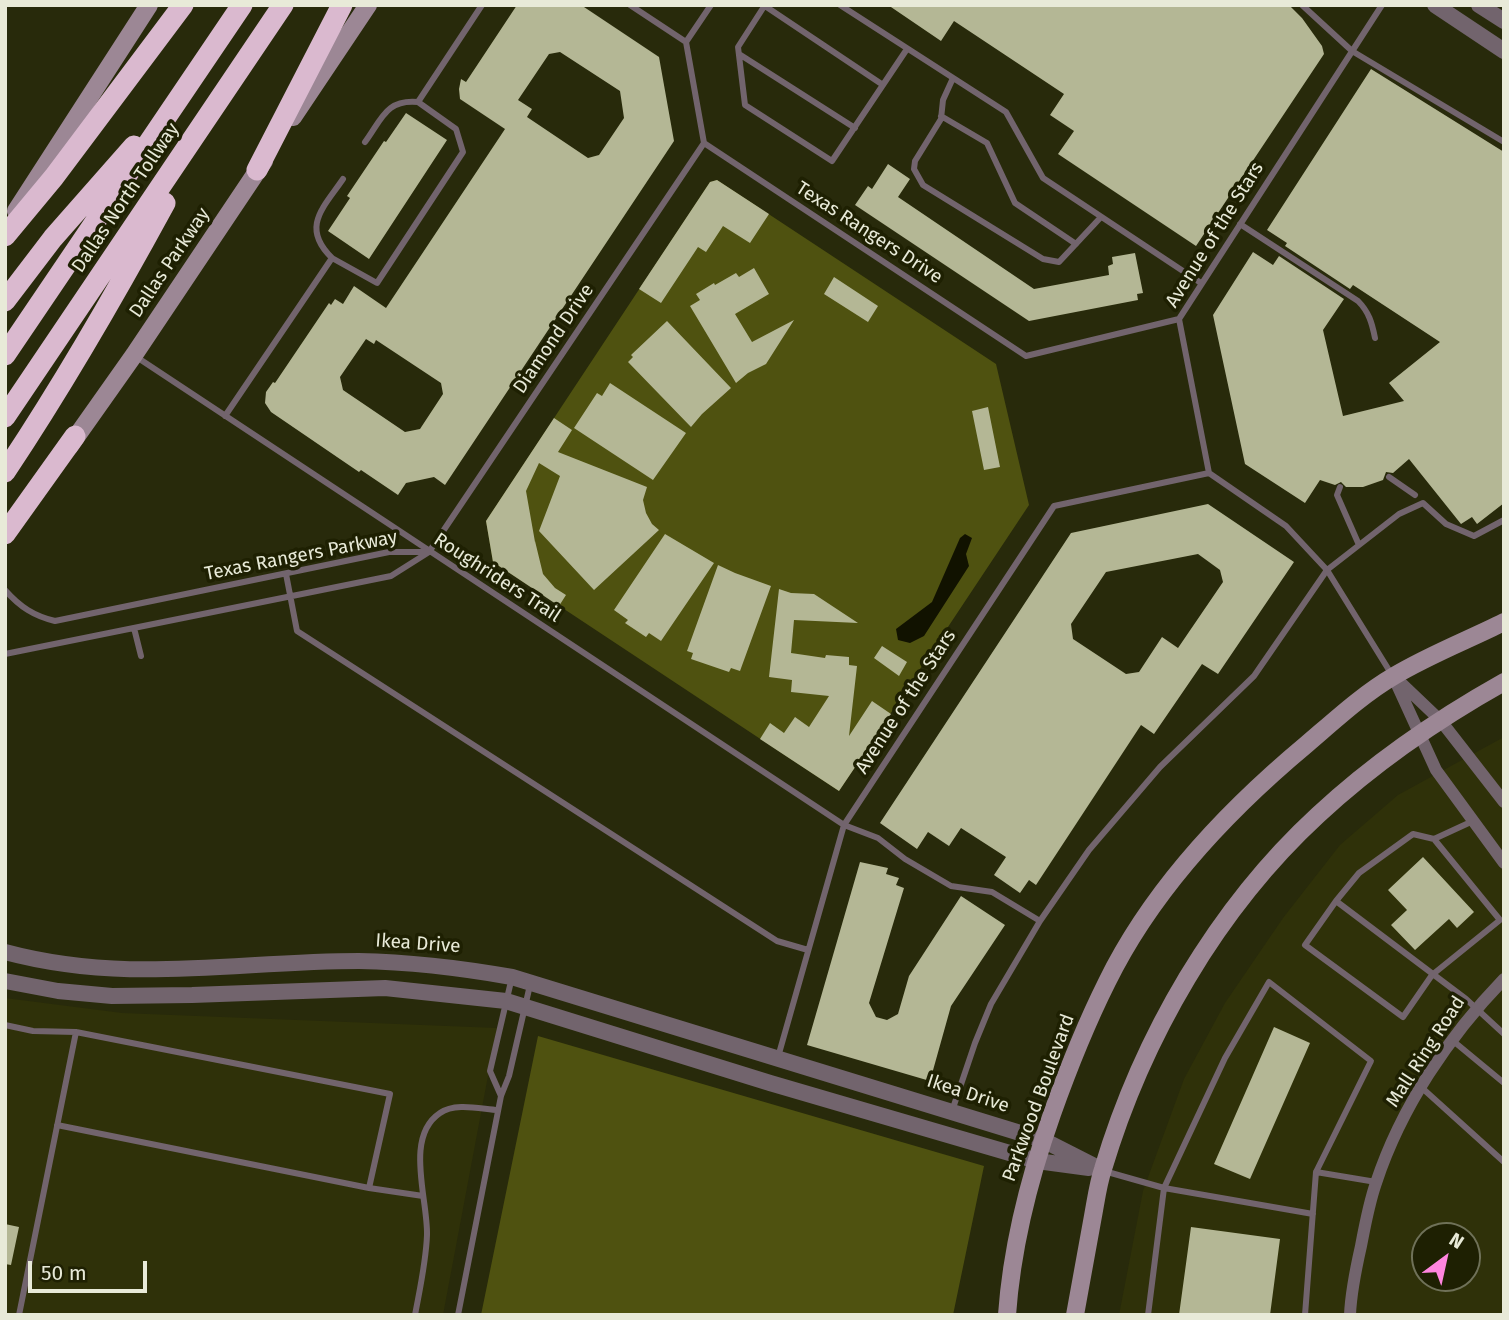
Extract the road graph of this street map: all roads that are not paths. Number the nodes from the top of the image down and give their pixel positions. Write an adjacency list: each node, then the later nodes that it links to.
1 (183, 5): 37 (highway)
2 (242, 5): 22 (highway, Dallas North Tollway)
3 (283, 5): 25 (highway, Dallas North Tollway)
4 (342, 5): 32 (highway)
5 (368, 5): 32 (main road, Dallas Parkway)
6 (482, 5): 26 (lane)
7 (630, 5): 17 (lane)
8 (711, 5): 17 (lane)
9 (840, 5): 18 (lane)
10 (1302, 5): 19 (lane)
11 (1382, 5): 19 (lane, Avenue of the Stars)
12 (1435, 5): 20 (street)
13 (1479, 5): 16 (street)
14 (765, 6): 21 (lane); 24 (lane)
15 (141, 8): 36 (main road)
16 (1504, 21)
17 (686, 42): 31 (lane)
18 (907, 49): 23 (lane); 24 (lane)
19 (1352, 51): 30 (lane); 35 (lane, Avenue of the Stars)
20 (1504, 51)
21 (739, 54): 28 (lane); 28 (lane)
22 (193, 77): 41 (highway); 44 (highway, Dallas North Tollway)
23 (953, 78): 27 (lane); 34 (lane)
24 (883, 85): 28 (lane)
25 (223, 96): 46 (highway, Dallas North Tollway); 49 (highway)
26 (418, 103): 29 (lane); 39 (lane)
27 (941, 116): 38 (lane); 38 (lane)
28 (855, 128)
29 (365, 142)
30 (1504, 142)
31 (704, 143): 42 (lane, Texas Rangers Drive); 58 (lane, Diamond Drive)
32 (257, 170): 45 (main road, Dallas Parkway)
33 (343, 179): 39 (lane)
34 (1101, 217): 38 (lane); 40 (lane)
35 (1240, 224): 40 (lane, Avenue of the Stars); 43 (lane)
36 (5, 228)
37 (5, 236)
38 (1076, 244)
39 (332, 258): 47 (lane)
40 (1202, 284): 42 (lane, Avenue of the Stars)
41 (5, 300)
42 (1179, 319): 50 (lane, Avenue of the Stars)
43 (1375, 338)
44 (5, 355)
45 (134, 355): 47 (lane, Roughriders Trail); 48 (main road, Dallas Parkway)
46 (5, 416)
47 (225, 416): 58 (lane, Roughriders Trail)
48 (75, 436): 55 (highway); 56 (main road, Dallas Parkway)
49 (5, 472)
50 (1209, 473): 59 (lane); 73 (lane, Avenue of the Stars)
51 (1389, 477): 53 (lane)
52 (1340, 486): 57 (lane)
53 (1415, 495)
54 (1504, 520): 57 (lane)
55 (5, 534)
56 (5, 544)
57 (1359, 545): 59 (lane)
58 (429, 552): 60 (lane, Texas Rangers Parkway); 62 (lane, Texas Rangers Parkway); 73 (lane, Roughriders Trail)
59 (1327, 570): 67 (lane); 77 (lane)
60 (286, 574): 61 (lane, Texas Rangers Parkway); 62 (lane)
61 (5, 590)
62 (290, 596): 64 (lane, Texas Rangers Parkway); 78 (lane)
63 (1504, 622): 67 (main road, Parkwood Boulevard)
64 (134, 628): 65 (lane, Texas Rangers Parkway); 66 (lane)
65 (5, 654)
66 (141, 656)
67 (1393, 676): 69 (street); 70 (street); 100 (main road, Parkwood Boulevard)
68 (1504, 682): 69 (main road)
69 (1441, 721): 70 (main road); 71 (street)
70 (1421, 735): 72 (street); 103 (main road)
71 (1504, 802)
72 (1473, 821): 74 (lane); 75 (street)
73 (844, 825): 77 (lane, Roughriders Trail); 78 (lane, Avenue of the Stars)
74 (1434, 839): 76 (lane); 80 (lane)
75 (1504, 863)
76 (1335, 901): 80 (lane); 80 (lane)
77 (1040, 921): 98 (lane)
78 (808, 950): 92 (lane, Avenue of the Stars)
79 (5, 952): 81 (street, Ikea Drive)
80 (1432, 975): 87 (lane)
81 (512, 977): 84 (street, Ikea Drive); 85 (lane)
82 (1504, 979): 87 (street, Mall Ring Road)
83 (5, 981): 85 (street)
84 (531, 982): 86 (lane); 92 (street, Ikea Drive)
85 (506, 1002): 86 (street); 96 (lane)
86 (526, 1007): 93 (street); 96 (lane)
87 (1476, 1008): 90 (lane); 91 (street, Mall Ring Road)
88 (5, 1025): 89 (lane)
89 (76, 1032): 99 (lane); 106 (lane)
90 (1504, 1034)
91 (1452, 1040): 94 (lane); 95 (street, Mall Ring Road)
92 (778, 1058): 93 (street); 98 (street, Ikea Drive)
93 (770, 1083): 101 (street)
94 (1504, 1083)
95 (1421, 1087): 102 (lane); 105 (street, Mall Ring Road)
96 (501, 1096): 97 (lane)
97 (498, 1110): 108 (lane); 112 (lane)
98 (952, 1111): 100 (street, Ikea Drive)
99 (57, 1125): 106 (lane); 110 (lane)
100 (1043, 1140): 101 (main road, Parkwood Boulevard); 103 (street, Ikea Drive)
101 (1037, 1161): 103 (street); 113 (main road, Parkwood Boulevard)
102 (1504, 1162)
103 (1102, 1170): 107 (lane); 114 (main road)
104 (1316, 1172): 105 (lane); 107 (lane); 109 (lane)
105 (1376, 1182): 117 (street, Mall Ring Road)
106 (369, 1188): 108 (lane)
107 (1164, 1188): 109 (lane); 115 (lane)
108 (423, 1196): 111 (lane)
109 (1312, 1214): 116 (lane)
110 (19, 1315)
111 (415, 1315)
112 (458, 1315)
113 (1007, 1315)
114 (1075, 1315)
115 (1148, 1315)
116 (1306, 1315)
117 (1350, 1315)

